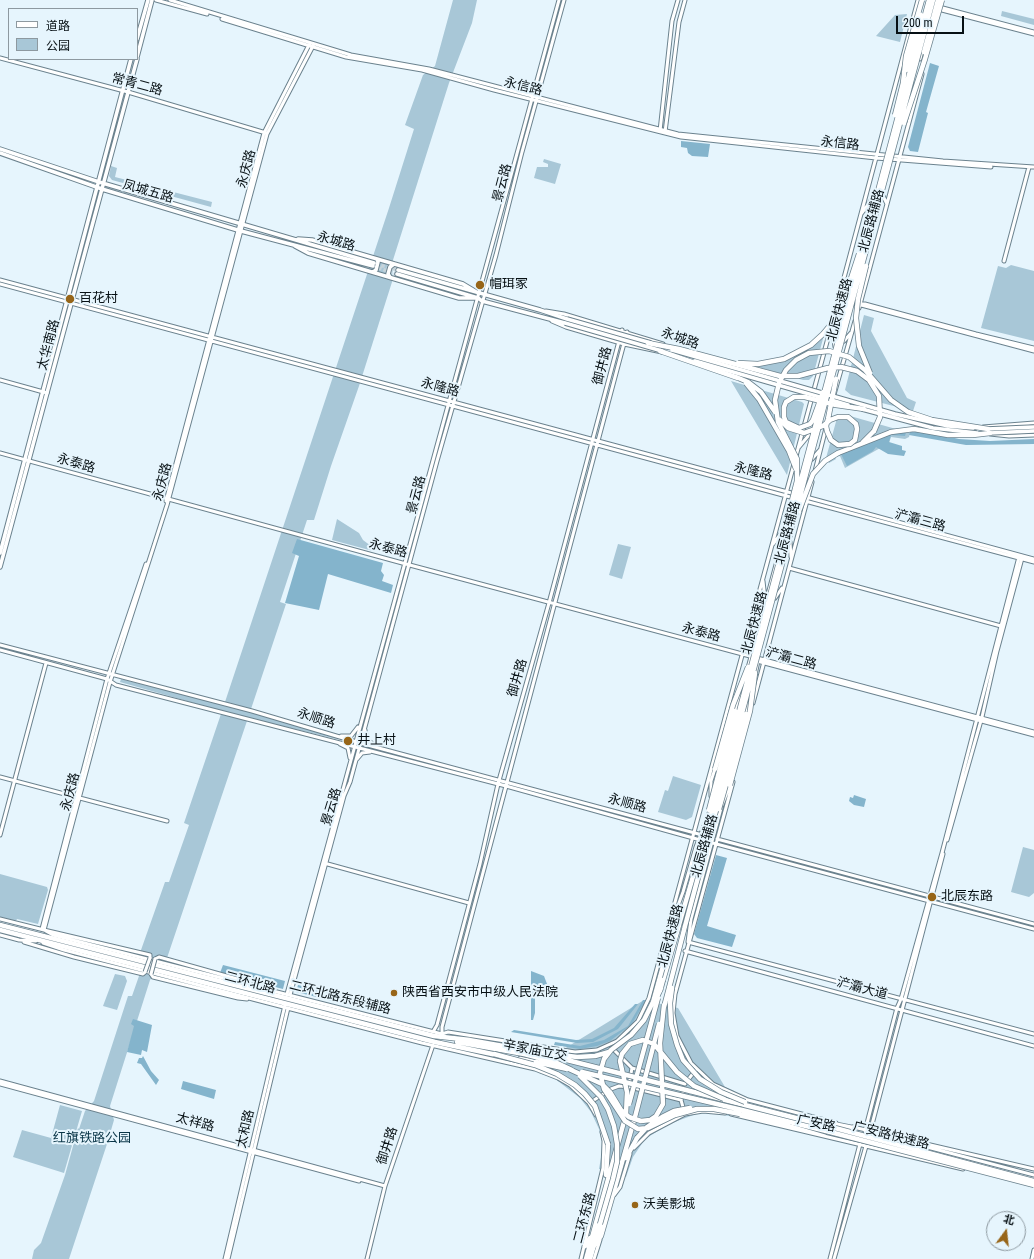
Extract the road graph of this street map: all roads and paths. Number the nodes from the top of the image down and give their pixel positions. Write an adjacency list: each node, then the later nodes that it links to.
1 (148, 0): 19 (main road)
2 (152, 0): 21 (main road, 太华南路)
3 (156, 0): 20 (street, 永信路)
4 (170, 0): 20 (street, 永信路)
5 (559, 0): 28 (street, 景云路)
6 (564, 0): 29 (street, 景云路)
7 (678, 0): 30 (street)
8 (685, 0): 31 (street)
9 (918, 0): 14 (street, 北辰路辅路)
10 (923, 0): 33 (highway, bridge)
11 (929, 0): 15 (street); 33 (highway, 北辰快速路, bridge)
12 (935, 0): 16 (street); 25 (highway, bridge); 33 (highway, 北辰快速路, bridge)
13 (942, 0): 17 (street, 北辰路辅路); 25 (highway, bridge)
14 (916, 7): 15 (street); 36 (street, 北辰路辅路)
15 (926, 7): 16 (street); 37 (street)
16 (933, 8): 17 (street); 38 (street)
17 (940, 8): 18 (street); 40 (street, 北辰路辅路)
18 (1034, 33)
19 (138, 35)
20 (311, 45): 28 (street, 永信路); 32 (street, 永庆路)
21 (138, 54)
22 (0, 58): 26 (street, 常青二路)
23 (131, 60): 26 (main road, 太华南路)
24 (136, 60): 27 (main road, 太华南路)
25 (916, 84): 33 (highway, bridge)
26 (123, 91): 27 (street, 常青二路); 45 (main road, 太华南路)
27 (128, 92): 32 (street, 常青二路); 46 (main road, 太华南路)
28 (533, 98): 29 (street, 永信路); 68 (street, 景云路)
29 (538, 99): 30 (street, 永信路); 69 (street, 景云路)
30 (660, 131): 31 (street, 永信路)
31 (665, 132): 36 (street, 永信路); 39 (street, 永信路)
32 (266, 134): 55 (street, 永庆路)
33 (892, 146): 57 (highway, 北辰快速路, bridge)
34 (0, 149): 45 (main road, 凤城五路)
35 (0, 153): 47 (main road, 凤城五路)
36 (877, 154): 37 (street, 永信路); 39 (street, 北辰路辅路)
37 (886, 155): 38 (street, 永信路); 41 (street)
38 (894, 155): 40 (street, 永信路); 42 (street)
39 (876, 158): 41 (street, 永信路); 54 (street, 北辰路辅路)
40 (899, 158): 42 (street, 永信路); 43 (street); 51 (street, 北辰路辅路)
41 (885, 159): 42 (street, 永信路); 49 (street)
42 (893, 160): 50 (street)
43 (1029, 167): 44 (street); 60 (street)
44 (1034, 167)
45 (98, 182): 46 (main road, 凤城五路); 47 (main road, 太华南路)
46 (103, 184): 48 (main road, 太华南路); 55 (main road, 凤城五路)
47 (97, 187): 48 (main road, 凤城五路); 71 (main road, 太华南路)
48 (102, 189): 56 (main road, 凤城五路); 72 (main road, 太华南路)
49 (876, 194): 54 (street); 74 (street)
50 (883, 196): 51 (street); 53 (street)
51 (887, 204): 52 (street, 北辰路辅路)
52 (885, 210): 53 (street); 76 (street, 北辰路辅路)
53 (878, 214): 75 (street)
54 (860, 215): 70 (street, 北辰路辅路)
55 (241, 223): 56 (street, 永庆路); 58 (main road, 凤城五路)
56 (239, 230): 59 (main road, 凤城五路); 84 (street, 永庆路)
57 (869, 234): 94 (highway, 北辰快速路, bridge); 95 (highway, bridge); 96 (highway, 北辰快速路, bridge); 103 (highway, bridge)
58 (292, 239): 61 (main road, 永城路)
59 (292, 245): 61 (main road, 永城路); 63 (main road)
60 (1004, 261)
61 (374, 263): 62 (main road); 63 (main road)
62 (395, 264): 65 (main road); 68 (main road)
63 (371, 272): 65 (main road)
64 (397, 272): 68 (main road, 永城路)
65 (392, 278): 68 (main road)
66 (0, 280): 71 (street)
67 (0, 284): 71 (street)
68 (478, 295): 69 (main road, 永城路); 73 (main road, 永城路); 108 (street, 景云路)
69 (484, 295): 73 (street, 景云路); 77 (main road, 永城路)
70 (838, 299): 74 (street); 80 (street, 北辰路辅路)
71 (67, 300): 72 (street); 100 (main road, 太华南路)
72 (72, 300): 84 (street, 永隆路); 85 (street, 永隆路); 100 (main road, 太华南路)
73 (482, 301): 78 (main road, 永城路); 109 (street, 景云路)
74 (847, 302): 75 (street); 90 (street)
75 (854, 303): 76 (street); 86 (street)
76 (860, 305): 82 (street, 北辰路辅路); 91 (street); 93 (street)
77 (540, 310): 79 (main road, 永城路); 81 (street, 永城路)
78 (549, 319): 79 (main road, 永城路); 87 (street, 永城路)
79 (566, 321): 88 (main road, bridge); 92 (main road, bridge)
80 (832, 323): 90 (street); 99 (street, 北辰路辅路)
81 (622, 330): 83 (street, 永城路); 87 (street, 御井路)
82 (852, 331): 86 (street); 105 (street, 北辰路辅路)
83 (627, 332): 89 (street, 御井路); 99 (street, 永城路)
84 (211, 337): 85 (street, 永庆路); 108 (street, 永隆路)
85 (210, 341): 108 (street, 永隆路); 131 (street, 永庆路)
86 (844, 341): 102 (street)
87 (619, 342): 89 (street, 永城路); 117 (street, 御井路)
88 (648, 343): 95 (highway, bridge); 114 (main road, bridge)
89 (624, 344): 104 (street, 永城路); 118 (street, 御井路)
90 (836, 348): 101 (street)
91 (1034, 348)
92 (660, 351): 97 (highway, bridge); 110 (main road, bridge)
93 (1034, 351)
94 (839, 356): 97 (highway, bridge); 133 (highway, 北辰快速路, bridge)
95 (719, 360): 119 (highway, bridge)
96 (834, 360): 110 (highway, bridge); 134 (highway, 北辰快速路, bridge)
97 (736, 377): 125 (highway, bridge)
98 (0, 380): 100 (street)
99 (814, 390): 101 (street, 永城路); 104 (street, 北辰路辅路)
100 (44, 393): 124 (main road, 太华南路)
101 (824, 393): 102 (street, 永城路); 106 (street)
102 (830, 394): 105 (street, 永城路); 107 (street)
103 (885, 394): 114 (highway, bridge); 125 (highway, bridge)
104 (813, 395): 106 (street, 永城路); 121 (street, 北辰路辅路)
105 (835, 396): 107 (street); 111 (street, 永城路)
106 (823, 398): 107 (street, 永城路); 113 (street)
107 (830, 400): 116 (street, 永城路); 120 (street, 北辰路辅路); 123 (street)
108 (449, 403): 109 (street, 永隆路); 142 (street, 景云路)
109 (454, 404): 117 (street, 永隆路); 142 (street, 景云路)
110 (864, 410): 114 (main road, bridge)
111 (1034, 423)
112 (1034, 427): 114 (main road, bridge)
113 (814, 429): 121 (street); 128 (street)
114 (989, 431): 115 (main road, bridge); 119 (highway, bridge)
115 (1034, 431)
116 (1034, 435)
117 (592, 442): 118 (street, 永隆路); 149 (street, 御井路)
118 (598, 444): 126 (street, 永隆路); 127 (street, 永隆路); 150 (street, 御井路)
119 (857, 446): 133 (highway, bridge)
120 (822, 448): 123 (street); 130 (street, 北辰路辅路)
121 (797, 449): 126 (street, 北辰路辅路)
122 (0, 453): 124 (street, 永泰路)
123 (812, 459): 129 (street)
124 (27, 460): 131 (street, 永泰路); 137 (main road, 太华南路); 143 (main road, 太华南路)
125 (795, 488): 134 (highway, bridge)
126 (788, 491): 127 (street, 北辰路辅路); 128 (street, 永隆路)
127 (785, 495): 128 (street, 永隆路); 136 (street, 北辰路辅路)
128 (795, 496): 129 (street, 永隆路); 132 (street)
129 (802, 498): 130 (street, 浐灞三路); 135 (street)
130 (807, 499): 138 (street, 浐灞三路); 139 (street, 北辰路辅路)
131 (167, 500): 142 (street, 永泰路); 160 (street, 永庆路)
132 (786, 527): 136 (street); 148 (street)
133 (791, 531): 153 (highway, 北辰快速路, bridge)
134 (786, 534): 153 (highway, 北辰快速路, bridge)
135 (790, 542): 139 (street); 147 (street)
136 (772, 546): 145 (street, 北辰路辅路)
137 (0, 553)
138 (1021, 557): 140 (street, 浐灞三路); 141 (street, 浐灞三路); 151 (street); 167 (street)
139 (791, 558): 144 (street, 北辰路辅路)
140 (1034, 559)
141 (1034, 562)
142 (407, 565): 149 (street, 永泰路); 166 (street, 景云路); 168 (street, 景云路)
143 (0, 567)
144 (789, 568): 146 (street, 北辰路辅路); 151 (street)
145 (763, 579): 148 (street); 155 (street, 北辰路辅路)
146 (784, 586): 147 (street); 158 (street, 北辰路辅路)
147 (775, 598): 157 (street)
148 (765, 602): 156 (street)
149 (549, 603): 150 (street, 永泰路); 181 (street, 御井路)
150 (554, 604): 155 (street, 永泰路); 183 (street, 御井路)
151 (1001, 626): 165 (street)
152 (0, 645): 160 (street, 永顺路)
153 (757, 649): 178 (highway, bridge); 184 (highway, bridge); 189 (highway, 北辰快速路, bridge); 191 (highway, 北辰快速路, bridge)
154 (0, 650): 159 (street)
155 (742, 655): 156 (street, 浐灞二路); 190 (street, 北辰路辅路)
156 (751, 657): 157 (street, 浐灞二路); 162 (street)
157 (759, 659): 158 (street, 浐灞二路); 164 (street)
158 (764, 661): 165 (street, 浐灞二路); 195 (street, 北辰路辅路)
159 (46, 662): 161 (street); 180 (street)
160 (112, 674): 161 (street, 永庆路); 163 (street, 永庆路); 170 (street, 永顺路)
161 (107, 679): 163 (street); 185 (street, 永庆路)
162 (745, 680): 186 (street); 191 (highway, bridge)
163 (110, 682): 171 (street, 永顺路); 185 (street, 永庆路)
164 (753, 683): 187 (street); 189 (highway, bridge)
165 (977, 717): 167 (street, 浐灞二路); 200 (street)
166 (362, 718): 170 (street); 172 (street, 景云路)
167 (982, 719): 169 (street, 浐灞二路); 200 (street)
168 (366, 721): 173 (street, 景云路); 174 (street)
169 (1034, 733)
170 (330, 734): 172 (street, 永顺路)
171 (323, 739): 173 (street, 永顺路); 176 (street)
172 (356, 742): 173 (street, 景云路)
173 (358, 745): 174 (street, 永顺路); 175 (street, 永顺路); 176 (street, 景云路); 177 (street, 景云路)
174 (384, 748): 181 (street, 永顺路)
175 (384, 754): 177 (street); 182 (street, 永顺路)
176 (350, 762): 199 (street, 景云路)
177 (354, 768): 199 (street, 景云路)
178 (714, 769): 186 (street)
179 (0, 776): 180 (street)
180 (14, 780): 185 (street); 192 (street)
181 (500, 780): 182 (street, 御井路); 183 (street, 永顺路)
182 (498, 784): 183 (street, 永顺路); 202 (street, 御井路)
183 (506, 784): 190 (street, 永顺路); 194 (street, 永顺路); 235 (street, 御井路)
184 (730, 785): 187 (street)
185 (78, 798): 188 (street); 209 (street, 永庆路)
186 (712, 806): 191 (street)
187 (721, 808): 193 (street)
188 (167, 821)
189 (711, 830): 225 (highway, 北辰快速路, bridge)
190 (694, 832): 191 (street, 永顺路); 194 (street, 北辰路辅路)
191 (704, 833): 193 (street, 永顺路); 196 (street); 204 (highway, 北辰快速路, bridge)
192 (0, 835)
193 (712, 837): 195 (street, 永顺路); 197 (street)
194 (693, 838): 196 (street, 永顺路); 212 (street, 北辰路辅路)
195 (717, 839): 198 (street, 北辰路辅路); 200 (street, 永顺路)
196 (699, 840): 197 (street, 永顺路); 212 (street)
197 (711, 842): 198 (street, 永顺路); 217 (street)
198 (716, 844): 201 (street, 永顺路); 217 (street, 北辰路辅路)
199 (324, 863): 202 (street); 227 (street, 景云路)
200 (931, 896): 201 (street); 205 (street, 永顺路)
201 (930, 901): 207 (street, 永顺路); 229 (street)
202 (469, 904): 237 (street, 御井路)
203 (0, 919): 209 (street, 二环北路东段辅路)
204 (678, 924): 224 (highway, 北辰快速路, bridge); 255 (highway, bridge)
205 (1034, 924)
206 (0, 925): 213 (highway, 二环北路)
207 (1034, 929)
208 (0, 930): 213 (highway, 二环北路)
209 (43, 930): 211 (street, 二环北路东段辅路); 222 (street, bridge)
210 (0, 935): 214 (street, 二环北路东段辅路)
211 (53, 935): 213 (highway); 216 (highway); 223 (street, 二环北路东段辅路)
212 (667, 936): 239 (street, 北辰路辅路)
213 (40, 938): 215 (highway); 216 (highway, 二环北路); 218 (highway); 230 (highway, 二环北路)
214 (18, 940): 215 (street, 二环北路东段辅路); 218 (street)
215 (34, 941): 218 (street, 二环北路东段辅路)
216 (67, 942): 226 (highway, 二环北路)
217 (688, 942): 221 (street, 北辰路辅路); 229 (street, 浐灞大道)
218 (43, 946): 219 (street); 220 (street, 二环北路东段辅路); 222 (street)
219 (50, 948): 220 (street); 222 (street)
220 (56, 948): 228 (street, 二环北路东段辅路)
221 (685, 951): 233 (street, 浐灞大道); 245 (street, 北辰路辅路)
222 (56, 952)
223 (256, 987): 226 (street); 227 (street, 二环北路东段辅路); 228 (street, bridge)
224 (661, 988): 241 (highway, bridge); 256 (highway, 北辰快速路, bridge)
225 (671, 988): 231 (highway, 北辰快速路, bridge); 253 (highway, bridge)
226 (264, 993): 237 (highway, 二环北路)
227 (288, 995): 237 (street, 二环北路东段辅路)
228 (253, 999): 230 (street); 232 (street, 二环北路东段辅路)
229 (903, 999): 233 (street); 234 (street); 236 (street, 浐灞大道)
230 (272, 1000): 232 (highway, 二环北路)
231 (664, 1005): 244 (highway, bridge); 271 (highway, 北辰快速路, bridge)
232 (286, 1006): 237 (highway, 二环北路); 269 (street, 太和路)
233 (897, 1008): 234 (street, 浐灞大道); 263 (street)
234 (902, 1011): 240 (street, 浐灞大道); 264 (street)
235 (442, 1034): 237 (street, 二环北路东段辅路); 238 (highway); 239 (street, 二环北路东段辅路)
236 (1034, 1034)
237 (434, 1039): 238 (highway, 二环北路); 241 (highway, 二环北路); 242 (highway, 二环北路); 252 (street, 二环北路东段辅路); 275 (street, 御井路)
238 (470, 1040): 241 (highway)
239 (610, 1045): 243 (street)
240 (1034, 1046)
241 (524, 1052): 250 (highway, 辛家庙立交, bridge); 280 (highway, 辛家庙立交, bridge)
242 (494, 1054): 244 (highway, 辛家庙立交, bridge); 273 (highway, 辛家庙立交, bridge)
243 (632, 1068): 248 (street); 249 (street)
244 (569, 1069): 254 (highway, 辛家庙立交, bridge)
245 (696, 1069): 248 (street); 261 (street, 广安路)
246 (0, 1080): 269 (street, 太祥路)
247 (0, 1084): 269 (street, 太祥路)
248 (685, 1084): 251 (street)
249 (628, 1086): 251 (street); 252 (street)
250 (724, 1099): 253 (highway, 辛家庙立交); 256 (highway, bridge)
251 (681, 1100): 257 (street)
252 (589, 1103): 279 (street)
253 (745, 1103): 258 (highway, 广安路快速路)
254 (732, 1107): 255 (highway, 辛家庙立交, bridge); 271 (highway, bridge)
255 (741, 1112): 259 (highway); 260 (highway, 广安路快速路)
256 (626, 1114): 273 (highway, 北辰快速路)
257 (685, 1114): 265 (street, 广安路); 276 (street, 广安路)
258 (790, 1116): 261 (highway); 262 (highway, 广安路快速路)
259 (771, 1121): 260 (highway); 265 (street)
260 (816, 1128): 262 (highway, 广安路快速路)
261 (853, 1128): 263 (street, 广安路)
262 (834, 1131): 274 (highway, 广安路快速路, bridge)
263 (865, 1131): 264 (street, 广安路)
264 (870, 1132): 266 (street, 广安路)
265 (830, 1137): 267 (street, 广安路)
266 (901, 1139): 270 (street, 广安路); 272 (street)
267 (860, 1144): 268 (street, 广安路); 289 (street)
268 (866, 1146): 274 (street, 广安路); 290 (street)
269 (253, 1151): 275 (street, 太祥路); 282 (street, 太和路); 283 (street, 太和路)
270 (1034, 1169)
271 (620, 1170): 276 (highway, 北辰快速路)
272 (1034, 1174)
273 (606, 1183): 277 (highway, 二环东路)
274 (1034, 1184)
275 (385, 1187): 284 (street, 御井路)
276 (613, 1196): 278 (highway, 北辰快速路)
277 (593, 1233): 279 (highway); 286 (highway, 二环东路)
278 (601, 1236): 280 (highway, 北辰快速路); 288 (street)
279 (585, 1246): 285 (street)
280 (592, 1249): 287 (highway, 辛家庙立交)
281 (1034, 1250): 291 (street)
282 (225, 1259)
283 (228, 1259)
284 (367, 1259)
285 (581, 1259)
286 (586, 1259)
287 (590, 1259)
288 (594, 1259)
289 (830, 1259)
290 (834, 1259)
291 (1032, 1259)

